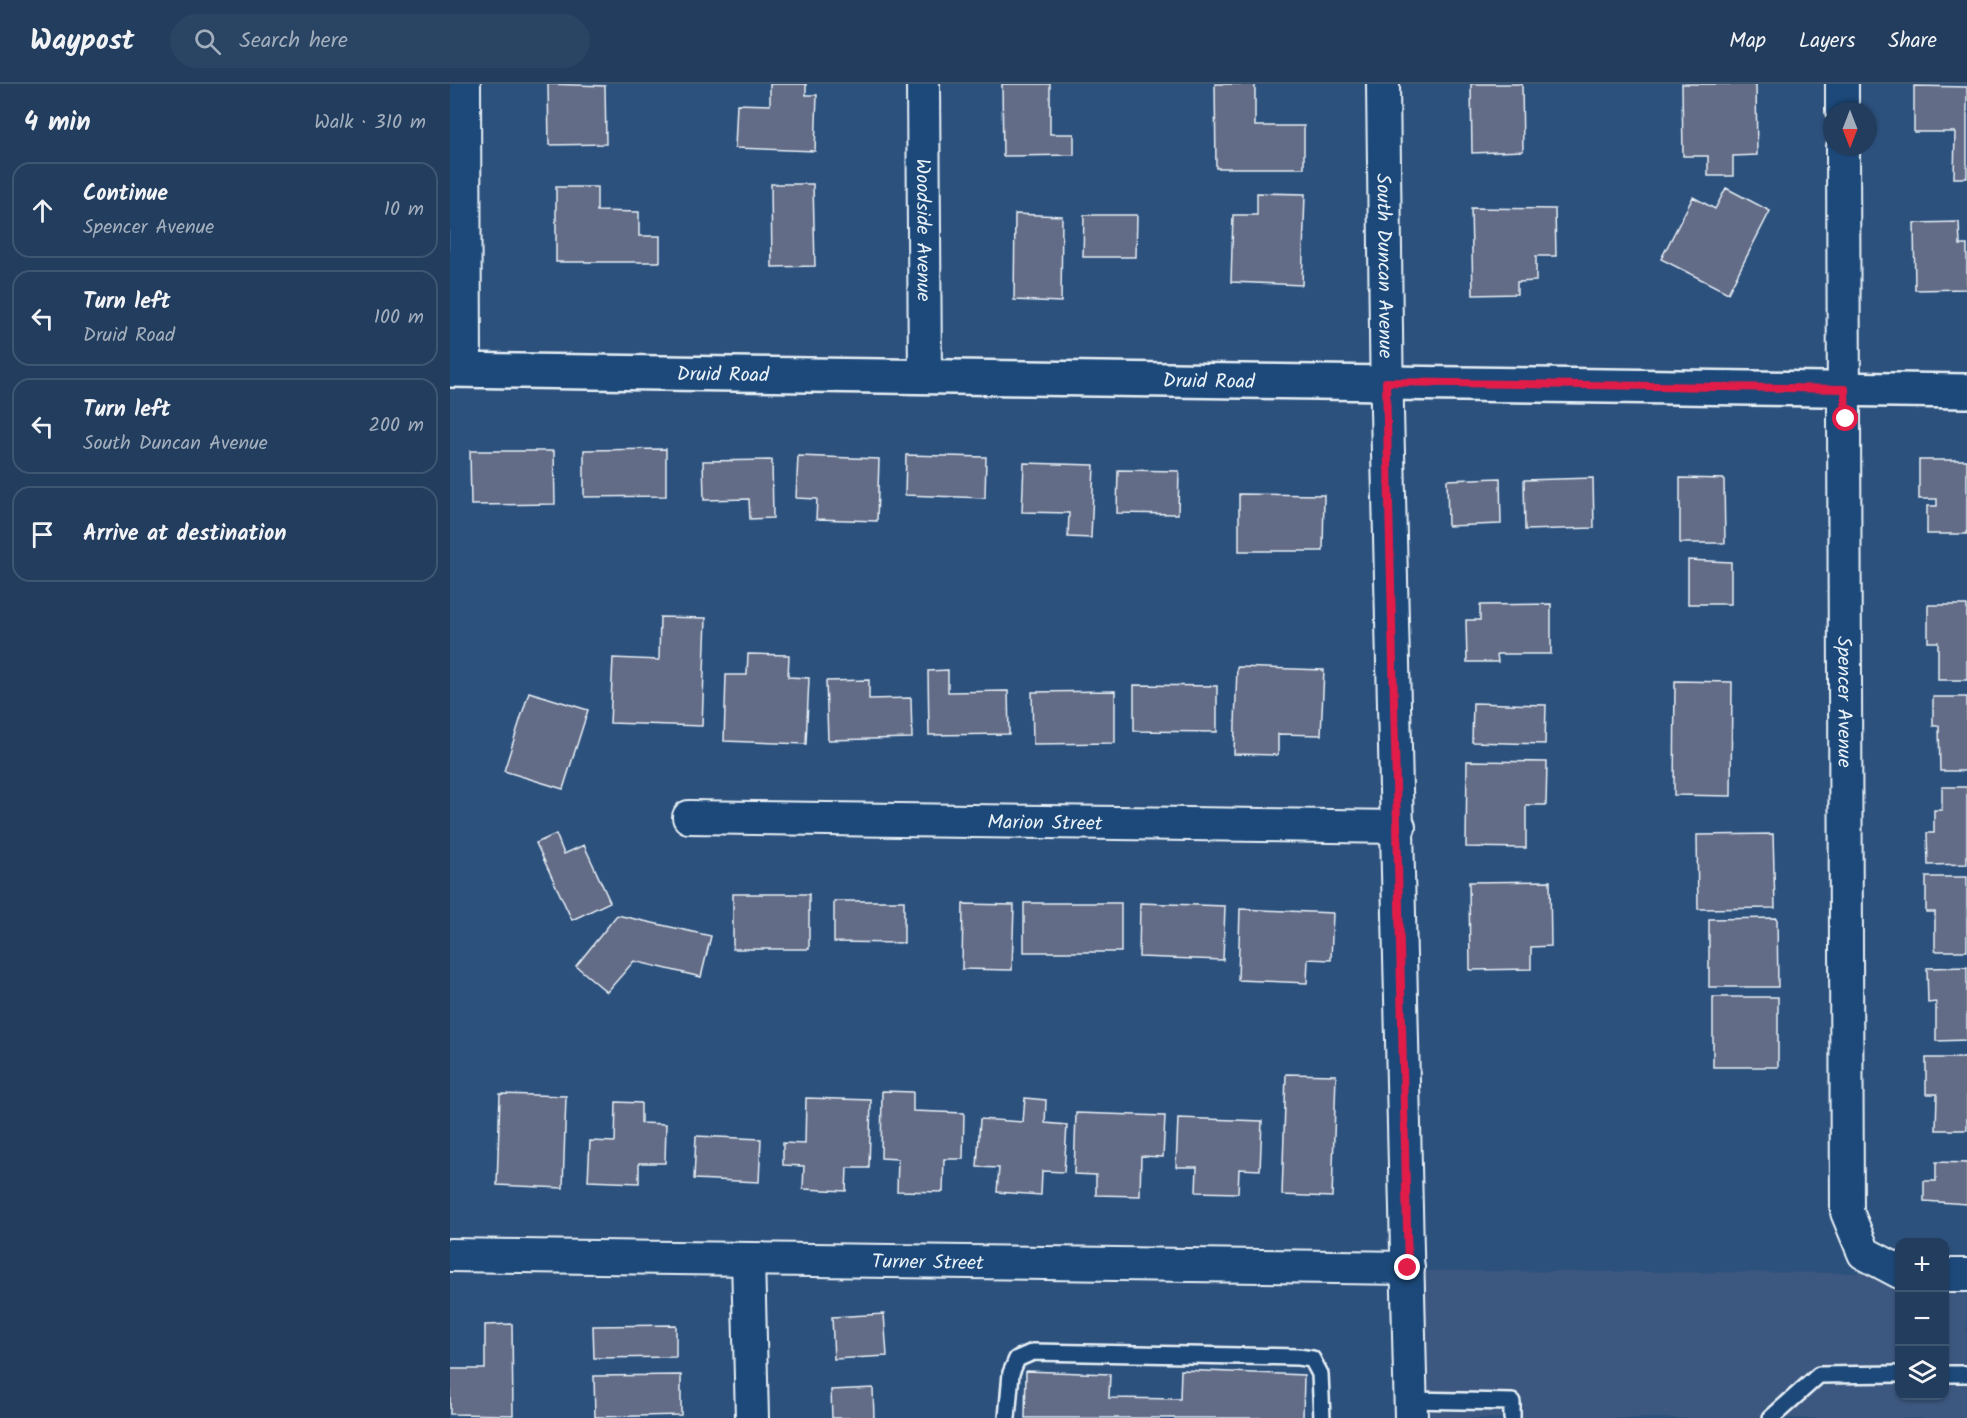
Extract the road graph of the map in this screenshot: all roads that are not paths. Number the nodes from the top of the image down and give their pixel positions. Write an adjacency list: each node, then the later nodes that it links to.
1 (464, 84): 7 (street)
2 (922, 84): 8 (street, Woodside Avenue)
3 (1383, 84): 9 (street, South Duncan Avenue)
4 (1842, 84): 5 (street)
5 (1842, 102)
6 (1843, 156): 10 (street, Spencer Avenue)
7 (457, 370): 8 (street, Druid Road)
8 (925, 375): 9 (street, Druid Road)
9 (1386, 382): 10 (street, Druid Road); 13 (street, South Duncan Avenue)
10 (1845, 389): 11 (street, Druid Road); 17 (street, Spencer Avenue)
11 (1967, 391)
12 (689, 817): 13 (street, Marion Street)
13 (1399, 827): 16 (street, South Duncan Avenue)
14 (450, 1255): 15 (street, Turner Street)
15 (748, 1259): 16 (street, Turner Street); 24 (street)
16 (1408, 1268): 23 (street, South Duncan Avenue)
17 (1895, 1270)
18 (1949, 1275): 19 (street)
19 (1967, 1275)
20 (1895, 1374): 28 (lane)
21 (1949, 1374): 22 (lane)
22 (1967, 1374)
23 (1411, 1409): 27 (lane)
24 (752, 1418)
25 (1007, 1418): 26 (lane)
26 (1322, 1418)
27 (1512, 1418)
28 (1771, 1418)

